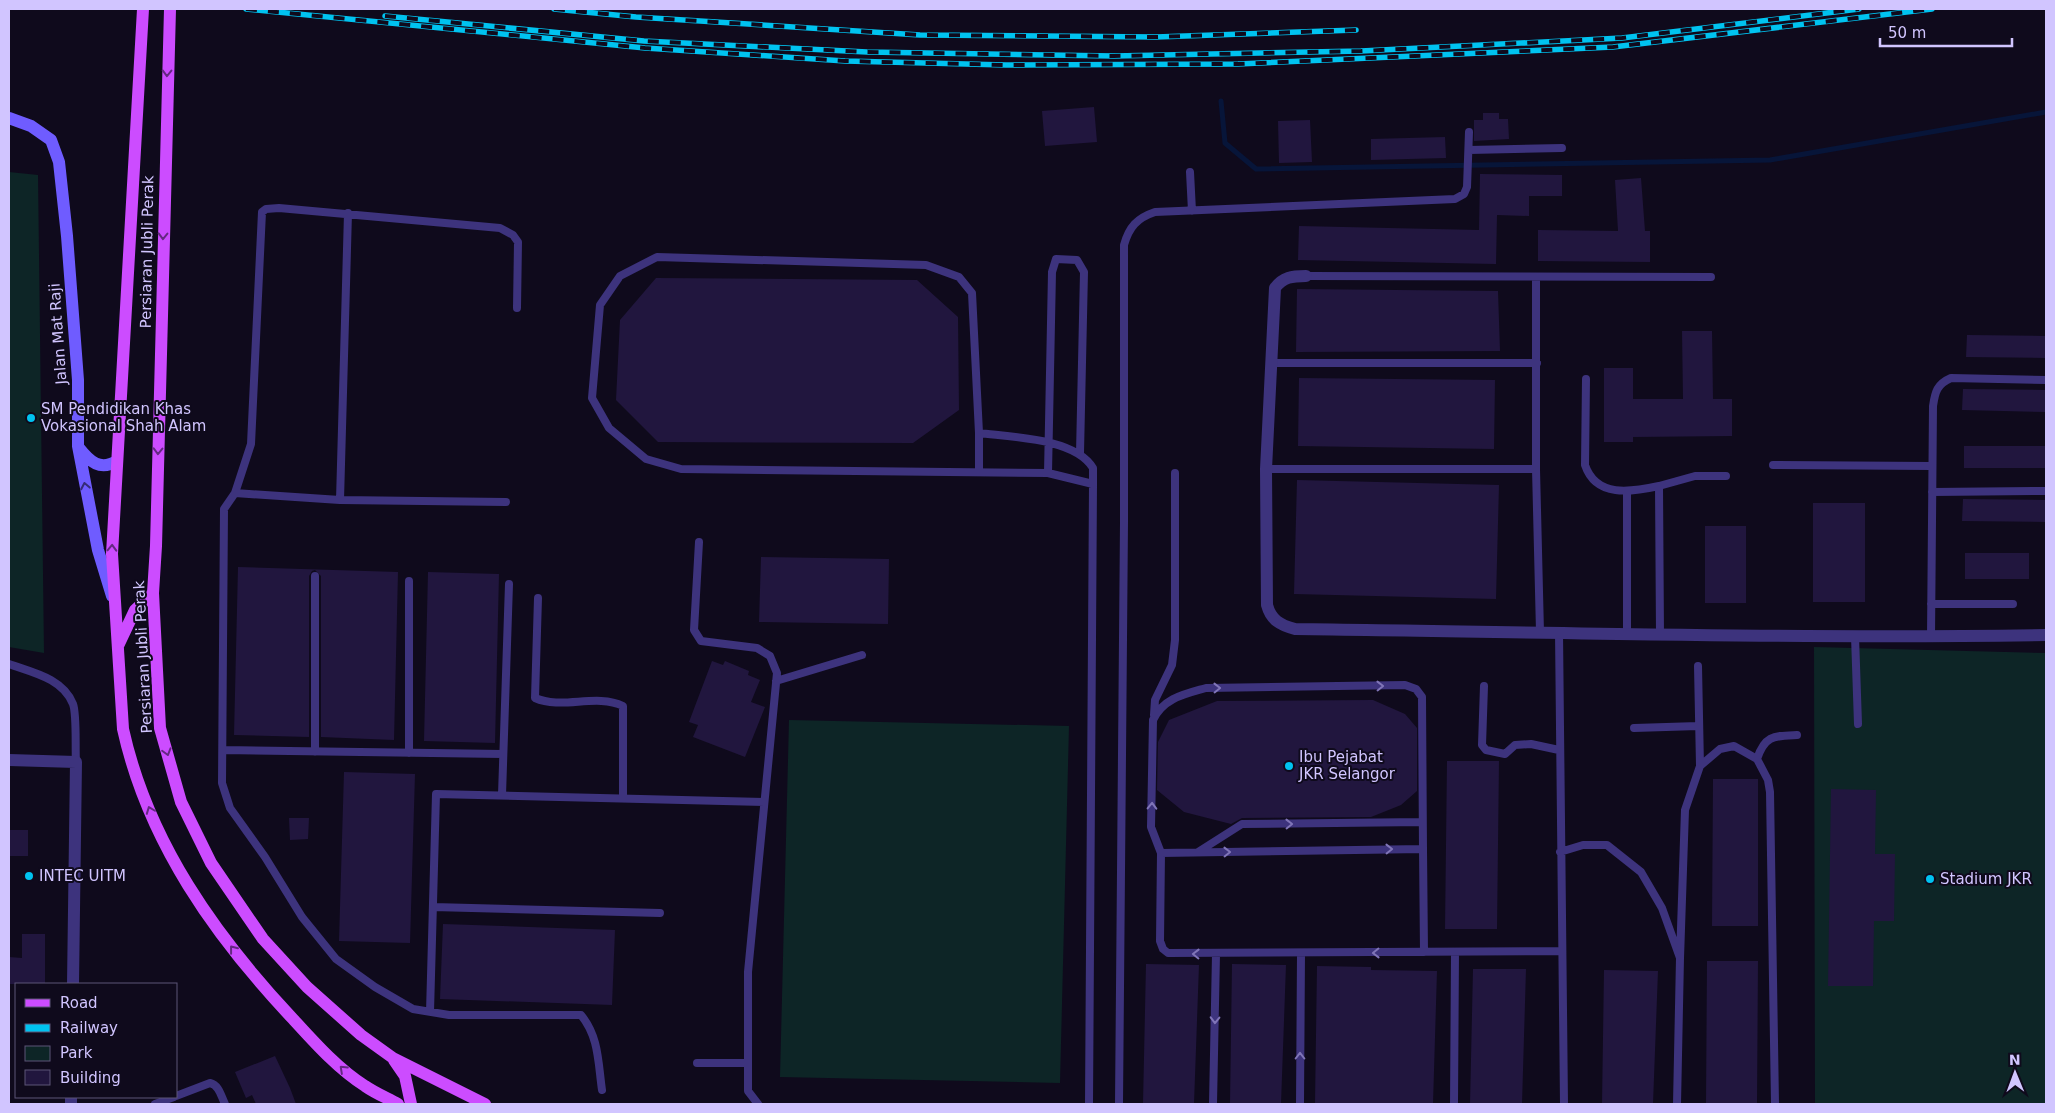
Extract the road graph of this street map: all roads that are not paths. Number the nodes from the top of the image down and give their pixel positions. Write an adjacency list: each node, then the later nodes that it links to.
1 (170, 9): 43 (main road, Persiaran Jubli Perak, one-way to 43)
2 (143, 15): 22 (main road, Persiaran Jubli Perak)
3 (9, 118): 20 (street, Jalan Mat Raji)
4 (1469, 132): 6 (lane)
5 (1562, 148): 6 (lane)
6 (1469, 152): 8 (lane)
7 (1190, 172): 8 (lane)
8 (1192, 211): 108 (lane)
9 (348, 213): 13 (lane); 36 (lane); 37 (lane)
10 (1306, 276): 12 (lane); 14 (street)
11 (1711, 277): 12 (lane)
12 (1536, 278): 15 (lane)
13 (517, 308)
14 (1271, 363): 15 (lane); 25 (street)
15 (1537, 363): 26 (lane)
16 (1586, 379): 33 (lane)
17 (2046, 380): 24 (lane)
18 (979, 433): 19 (lane); 27 (lane); 27 (lane)
19 (1048, 442): 21 (lane); 21 (lane); 28 (lane)
20 (78, 446): 22 (street); 45 (street, Jalan Mat Raji, one-way to 20)
21 (1080, 453): 31 (lane)
22 (117, 460): 45 (main road, Persiaran Jubli Perak, one-way to 22)
23 (1773, 465): 24 (lane)
24 (1932, 466): 35 (lane)
25 (1266, 469): 26 (lane); 48 (street)
26 (1536, 469): 48 (lane)
27 (978, 471): 28 (lane)
28 (1048, 473): 31 (lane)
29 (1175, 473): 61 (lane)
30 (1726, 476): 32 (lane)
31 (1093, 484): 107 (lane)
32 (1660, 486): 33 (lane); 51 (lane)
33 (1627, 491): 50 (lane)
34 (2046, 491): 35 (lane)
35 (1932, 492): 46 (lane)
36 (235, 493): 37 (lane); 66 (lane)
37 (340, 500): 38 (lane)
38 (506, 502)
39 (699, 542): 59 (lane)
40 (315, 576): 68 (lane)
41 (409, 581): 69 (lane)
42 (509, 584): 70 (lane)
43 (153, 593): 55 (main road); 93 (main road, Persiaran Jubli Perak, one-way to 93)
44 (538, 598): 76 (lane)
45 (114, 601): 55 (main road, Persiaran Jubli Perak)
46 (1931, 604): 47 (lane); 54 (lane)
47 (2013, 604)
48 (1540, 632): 49 (street)
49 (1559, 632): 50 (street); 67 (lane)
50 (1627, 634): 51 (street)
51 (1660, 634): 53 (street)
52 (2046, 635): 54 (street)
53 (1855, 636): 54 (street); 62 (lane)
54 (1931, 637)
55 (116, 648): 96 (main road, Persiaran Jubli Perak, one-way to 55)
56 (862, 655): 59 (lane)
57 (9, 664): 73 (lane)
58 (1698, 666): 63 (lane)
59 (776, 681): 77 (lane)
60 (1484, 686): 67 (lane)
61 (1153, 720): 78 (lane, one-way to 78); 81 (lane, one-way to 61)
62 (1858, 724)
63 (1698, 726): 64 (lane); 74 (lane)
64 (1634, 728)
65 (1797, 734): 71 (lane)
66 (223, 750): 68 (lane); 92 (lane)
67 (1559, 750): 80 (lane)
68 (314, 752): 69 (lane)
69 (409, 753): 70 (lane)
70 (503, 754): 75 (lane)
71 (1757, 759): 74 (lane); 114 (lane)
72 (9, 760): 73 (street)
73 (76, 762): 91 (street)
74 (1700, 766): 90 (lane)
75 (502, 795): 76 (lane); 83 (lane)
76 (623, 798): 77 (lane)
77 (764, 802): 95 (lane)
78 (1422, 822): 79 (lane); 82 (lane, one-way to 78)
79 (1423, 849): 82 (lane, one-way to 79); 86 (lane)
80 (1560, 852): 85 (lane); 90 (lane)
81 (1160, 853): 82 (lane); 88 (lane, one-way to 81)
82 (1196, 853)
83 (433, 907): 84 (lane); 92 (lane)
84 (660, 913)
85 (1562, 951): 87 (lane); 112 (lane)
86 (1424, 952): 87 (lane); 89 (lane, one-way to 89)
87 (1455, 952): 111 (lane)
88 (1216, 954): 89 (lane); 109 (lane, one-way to 109)
89 (1301, 954): 110 (lane, one-way to 89)
90 (1680, 958): 113 (lane)
91 (73, 983)
92 (430, 1012): 97 (lane)
93 (393, 1058): 104 (main road); 105 (main road, Persiaran Jubli Perak)
94 (697, 1063): 95 (lane)
95 (748, 1064): 106 (lane)
96 (364, 1086): 102 (main road); 103 (main road, Persiaran Jubli Perak)
97 (602, 1090)
98 (178, 1095): 101 (lane)
99 (170, 1098): 100 (lane)
100 (155, 1104)
101 (224, 1104)
102 (378, 1104)
103 (398, 1104)
104 (411, 1104)
105 (485, 1104)
106 (758, 1104)
107 (1088, 1104)
108 (1119, 1104)
109 (1214, 1104)
110 (1300, 1104)
111 (1454, 1104)
112 (1564, 1104)
113 (1678, 1104)
114 (1775, 1104)

